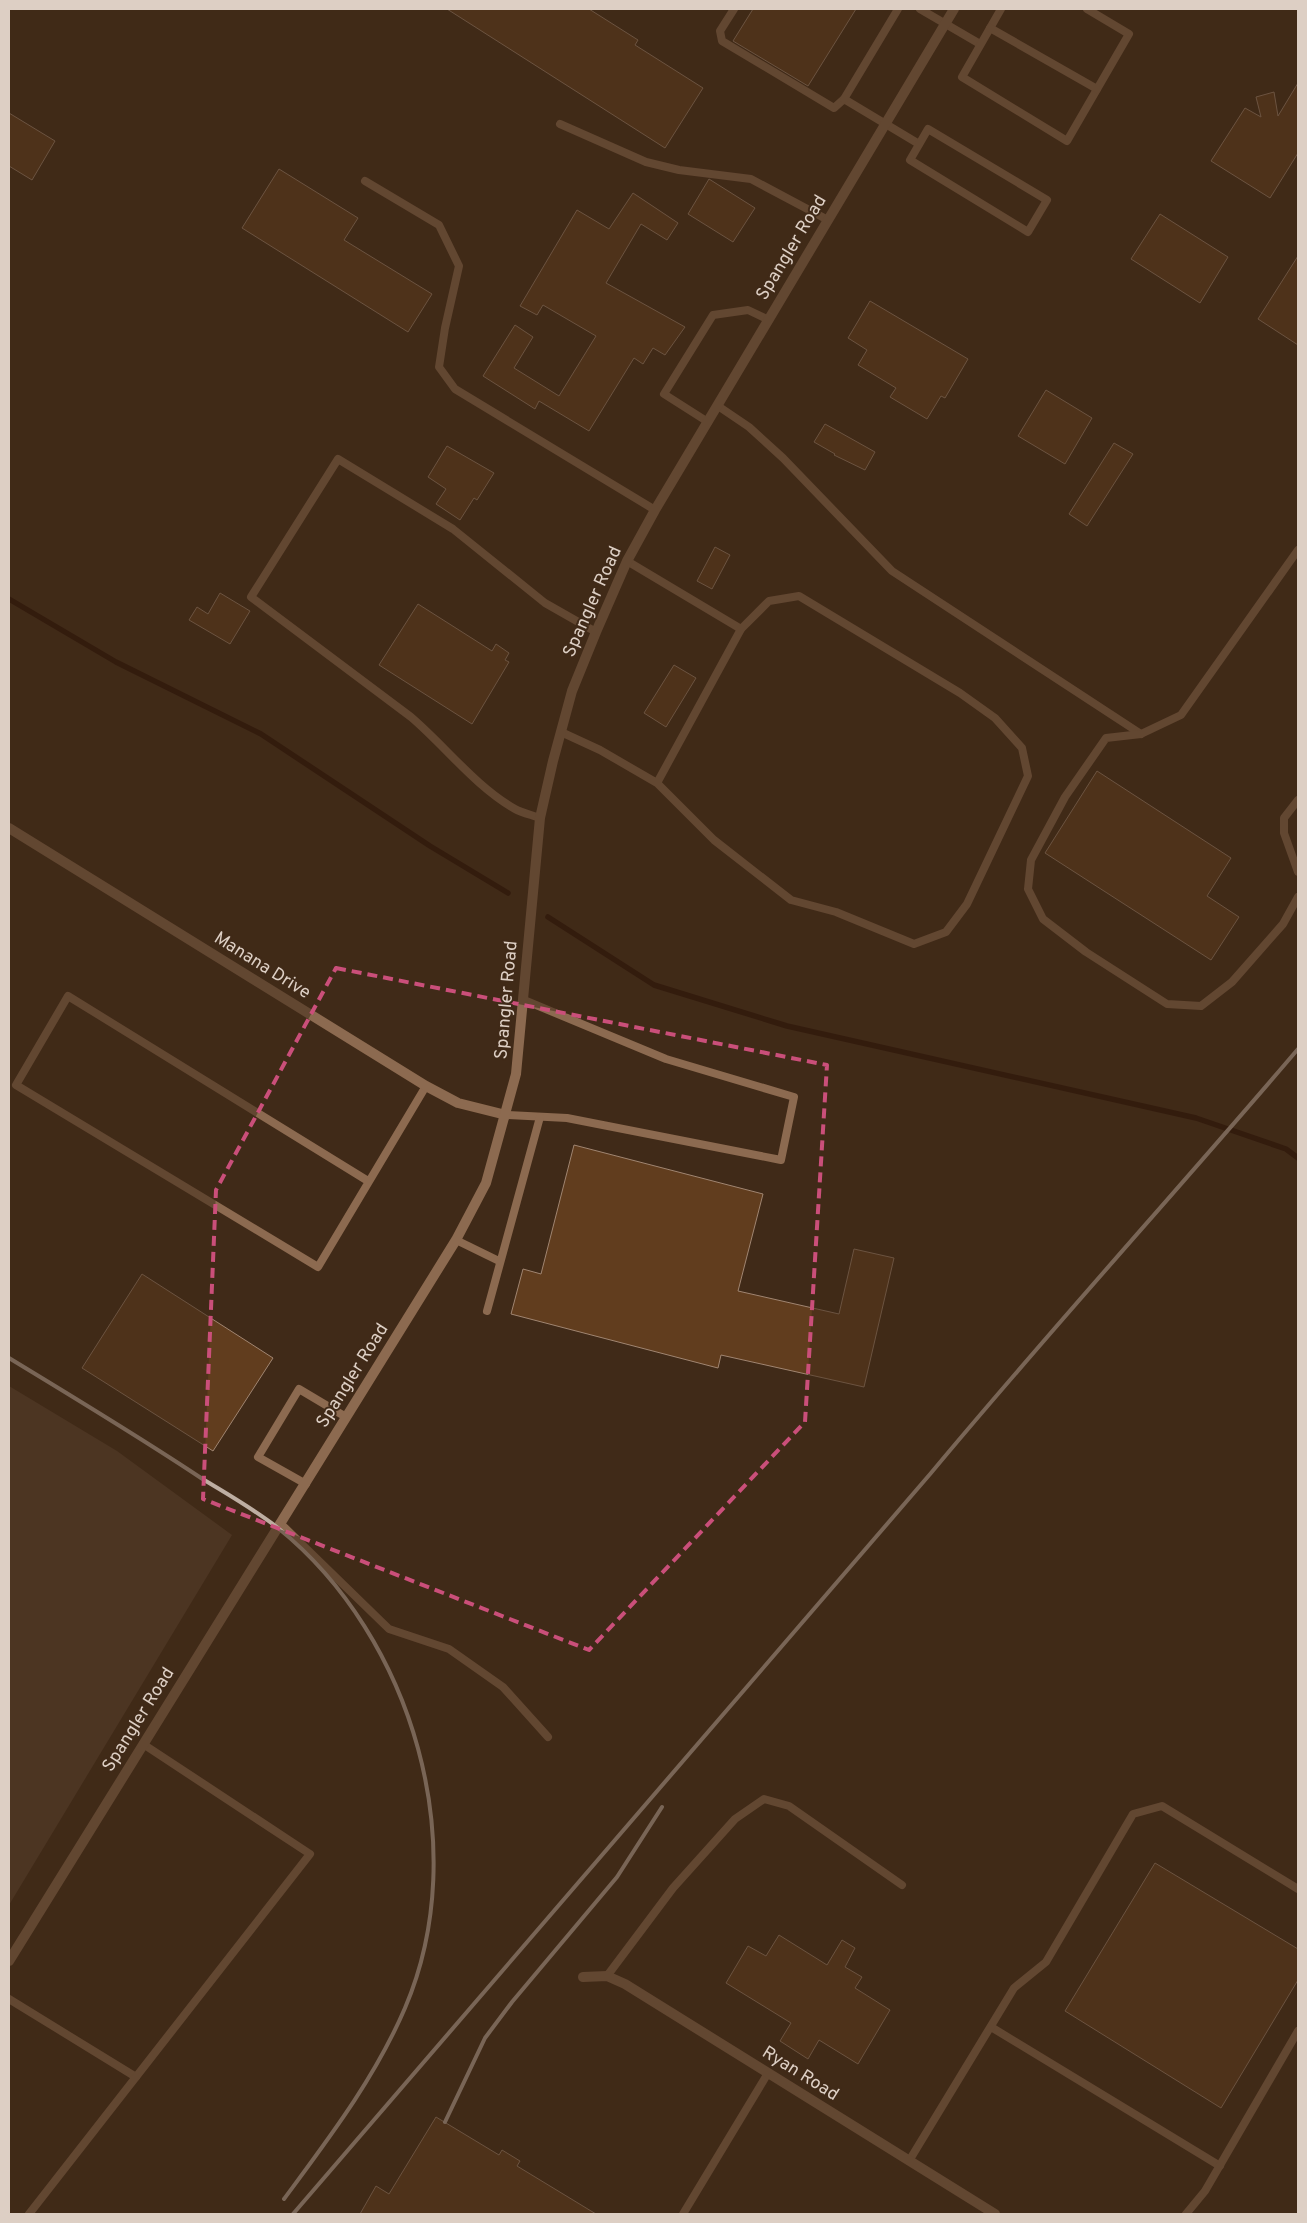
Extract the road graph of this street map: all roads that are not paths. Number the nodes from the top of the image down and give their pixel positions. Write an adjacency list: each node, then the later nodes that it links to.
1 (734, 9): 11 (lane)
2 (898, 9): 11 (lane)
3 (920, 9): 7 (lane)
4 (954, 9): 7 (street, Spangler Road)
5 (1001, 9): 8 (lane)
6 (1087, 9): 10 (lane)
7 (945, 23): 9 (lane); 12 (street, Spangler Road)
8 (990, 28): 9 (lane); 10 (lane)
9 (980, 44): 10 (lane)
10 (1097, 89)
11 (844, 99): 12 (lane)
12 (884, 123): 14 (lane); 16 (street, Spangler Road)
13 (560, 124): 16 (lane)
14 (919, 144): 14 (lane)
15 (365, 182): 20 (lane)
16 (828, 220): 17 (street, Spangler Road)
17 (769, 320): 18 (street, Spangler Road); 19 (lane)
18 (718, 406): 19 (street, Spangler Road); 26 (lane)
19 (708, 422): 20 (street, Spangler Road)
20 (655, 510): 22 (street, Spangler Road)
21 (1298, 550): 26 (lane)
22 (627, 561): 23 (lane); 24 (street, Spangler Road)
23 (741, 629): 27 (lane); 27 (lane)
24 (596, 632): 25 (street, Spangler Road); 29 (lane)
25 (561, 732): 27 (lane); 29 (street, Spangler Road)
26 (1141, 734): 32 (lane)
27 (657, 783)
28 (1298, 800): 31 (lane)
29 (540, 818): 33 (street, Spangler Road)
30 (9, 828): 34 (street, Manana Drive)
31 (1298, 872)
32 (1298, 898)
33 (524, 1000): 35 (street, Spangler Road); 36 (lane)
34 (426, 1086): 35 (street, Manana Drive); 37 (lane)
35 (506, 1115): 36 (lane); 38 (street, Spangler Road)
36 (540, 1117): 39 (lane)
37 (368, 1181): 37 (lane)
38 (456, 1240): 39 (lane); 41 (street, Spangler Road)
39 (500, 1261): 40 (lane)
40 (487, 1311)
41 (346, 1418): 42 (street, Spangler Road); 42 (lane)
42 (306, 1484): 43 (street, Spangler Road)
43 (280, 1523): 44 (lane); 45 (street, Spangler Road)
44 (548, 1737)
45 (143, 1744): 48 (street, Spangler Road); 55 (lane)
46 (902, 1886): 49 (lane)
47 (1298, 1889): 52 (lane)
48 (9, 1961)
49 (608, 1976): 50 (street, Ryan Road); 54 (street, Ryan Road)
50 (583, 1977)
51 (9, 2000): 55 (lane)
52 (991, 2027): 56 (lane); 57 (lane)
53 (1298, 2031): 57 (lane)
54 (768, 2073): 56 (street, Ryan Road); 59 (lane)
55 (136, 2077): 58 (lane)
56 (909, 2161): 60 (street, Ryan Road)
57 (1220, 2166): 61 (lane)
58 (29, 2214)
59 (682, 2214)
60 (993, 2214)
61 (1186, 2214)

